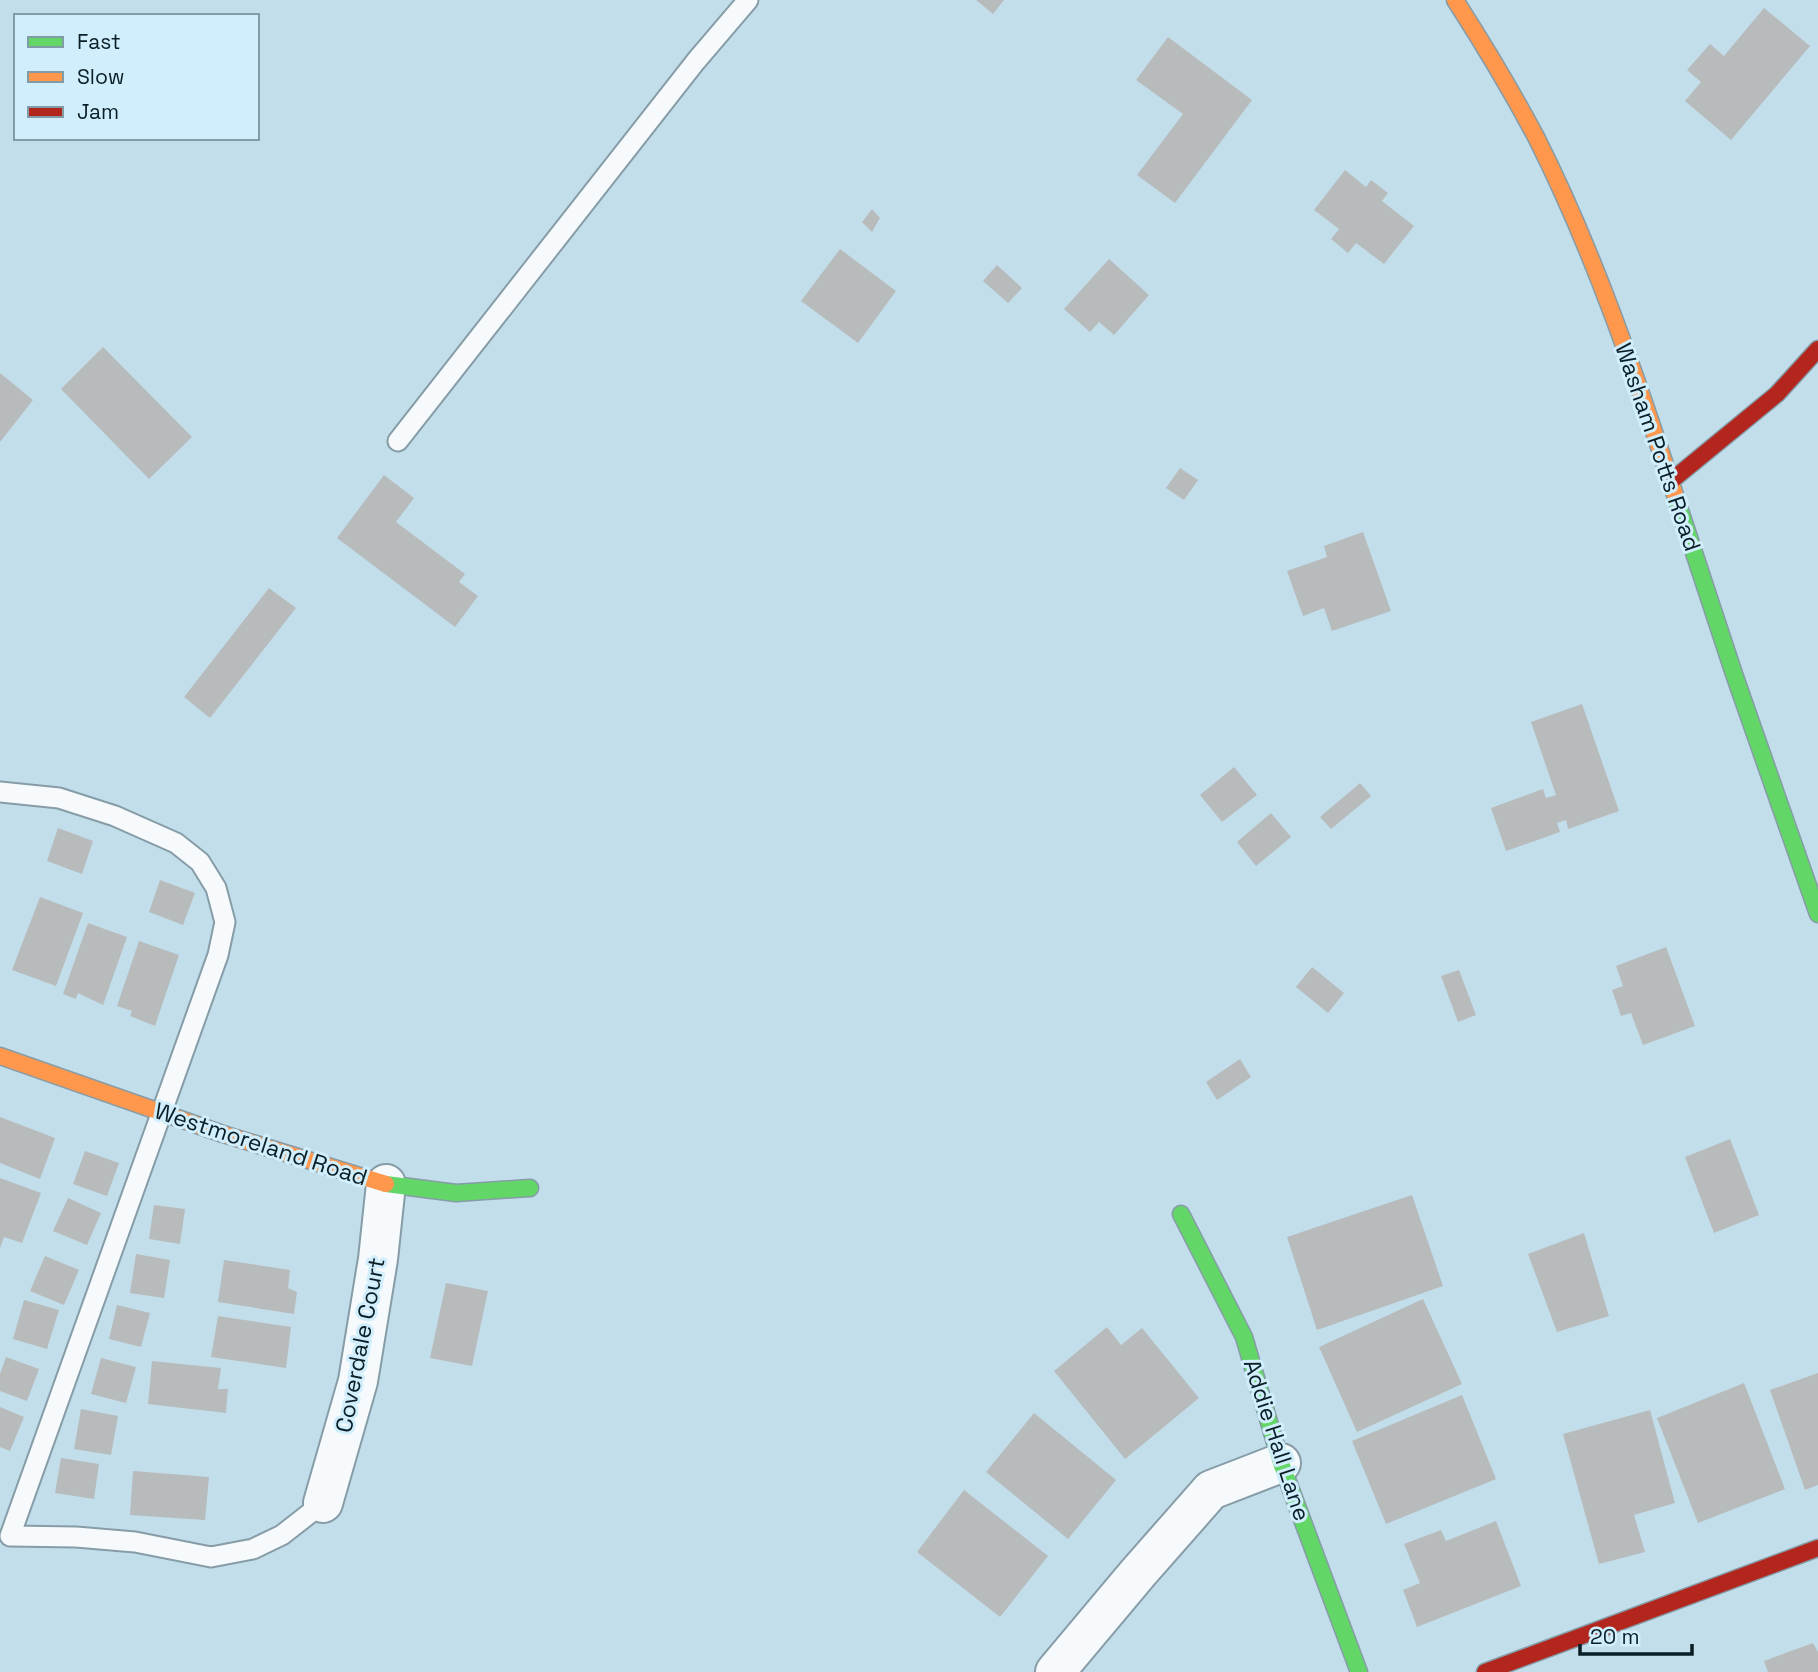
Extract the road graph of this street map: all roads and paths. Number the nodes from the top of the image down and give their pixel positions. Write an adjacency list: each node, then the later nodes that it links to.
1 (748, 0): 4 (lane)
2 (1455, 0): 5 (street, Washam Potts Road)
3 (1818, 349): 5 (street)
4 (398, 441)
5 (1671, 481): 7 (street, Washam Potts Road)
6 (0, 792): 9 (lane)
7 (1818, 914)
8 (0, 1056): 9 (street, Westmoreland Road)
9 (162, 1113): 10 (street, Westmoreland Road); 14 (lane)
10 (386, 1184): 11 (street, Westmoreland Road); 14 (street, Coverdale Court)
11 (530, 1188)
12 (1181, 1214): 13 (street, Addie Hall Lane)
13 (1281, 1463): 16 (street); 17 (street, Addie Hall Lane)
14 (323, 1503)
15 (1818, 1548): 18 (street)
16 (1055, 1672)
17 (1359, 1672)
18 (1485, 1672)

